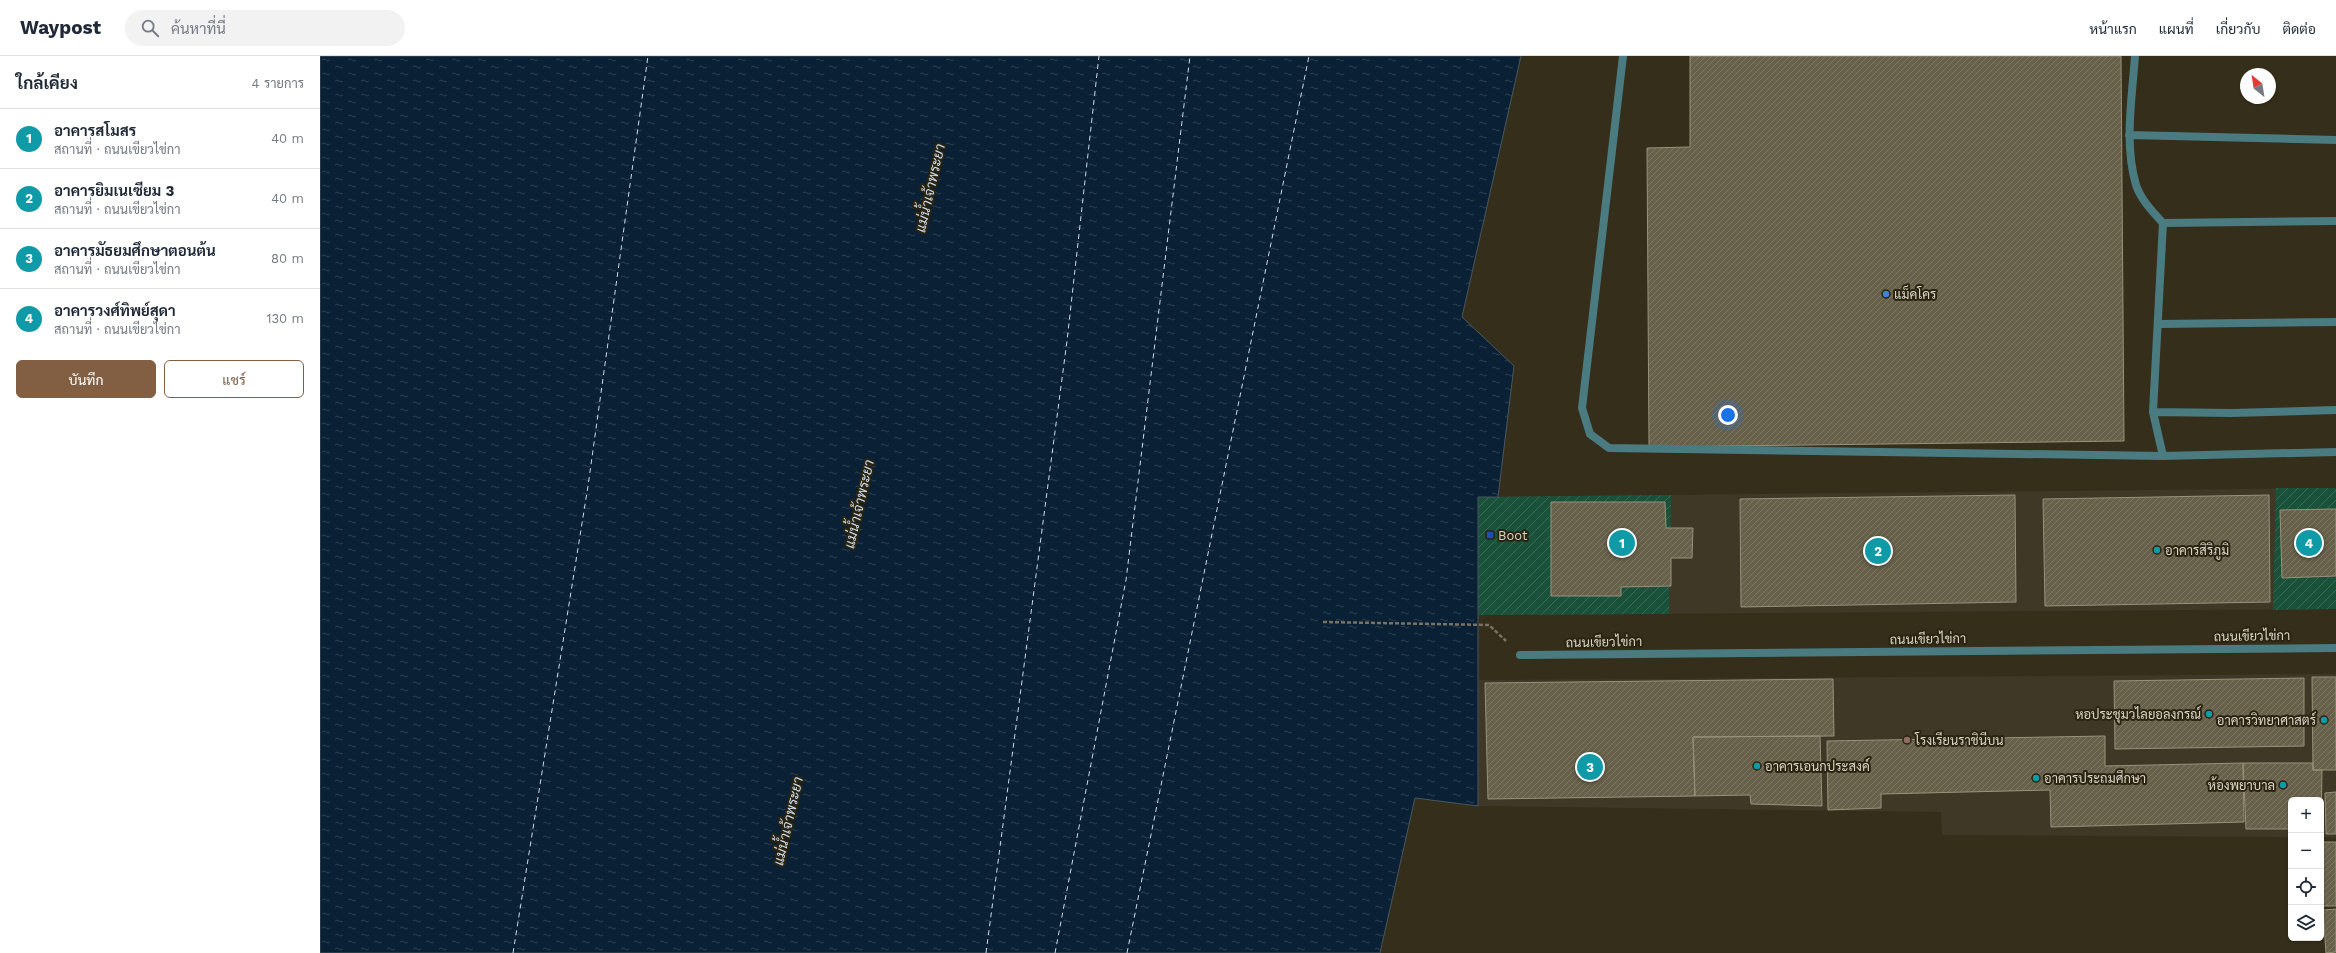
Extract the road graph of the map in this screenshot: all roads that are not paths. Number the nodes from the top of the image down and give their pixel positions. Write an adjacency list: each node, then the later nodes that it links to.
1 (1622, 56): 12 (street)
2 (2135, 56): 3 (street)
3 (2129, 135): 4 (street); 6 (street)
4 (2336, 140)
5 (2336, 221): 6 (street)
6 (2163, 223): 8 (street)
7 (2336, 322): 8 (street)
8 (2159, 324): 10 (street)
9 (2336, 410): 10 (street)
10 (2153, 412): 12 (street)
11 (2336, 452): 12 (street)
12 (2163, 456)
13 (2336, 648): 14 (street, ถนนเขียวไข่กา)
14 (1520, 655)

